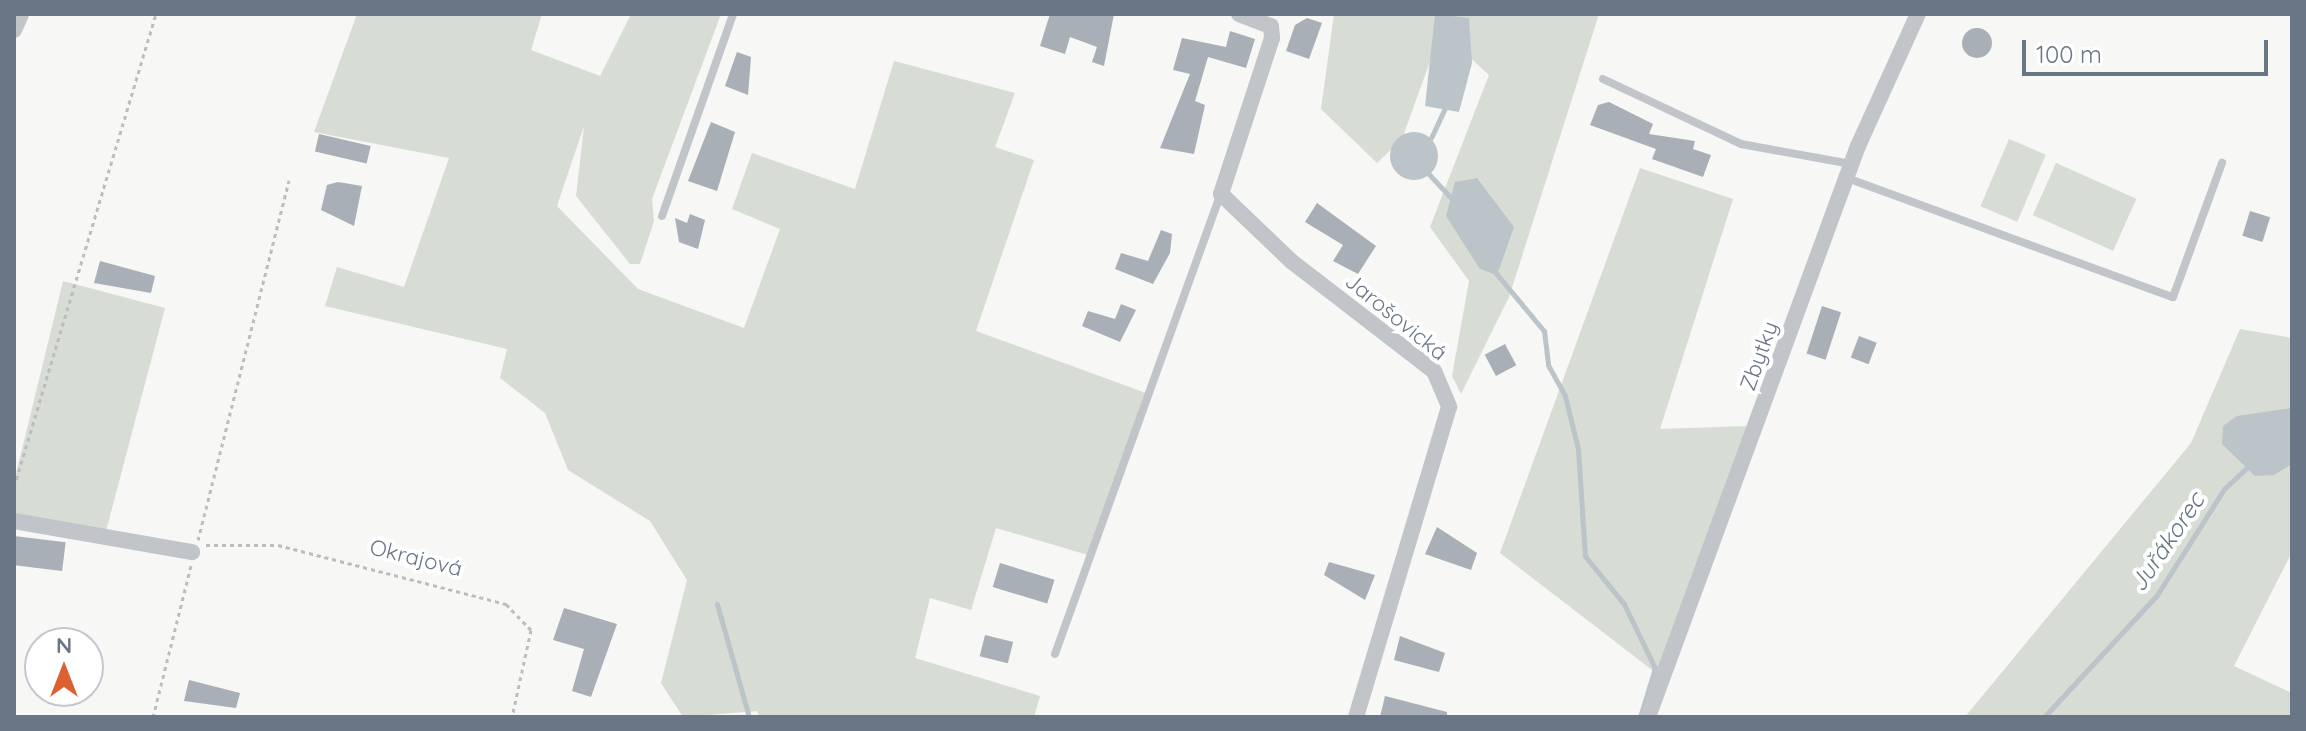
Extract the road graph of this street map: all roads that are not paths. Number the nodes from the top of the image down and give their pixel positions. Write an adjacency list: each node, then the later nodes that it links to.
1 (21, 14): 5 (street)
2 (733, 14): 10 (lane)
3 (1239, 14): 9 (street)
4 (1918, 14): 8 (street, Zbytky)
5 (14, 30)
6 (1603, 79): 8 (lane)
7 (2222, 163): 8 (lane)
8 (1849, 171): 15 (street, Zbytky)
9 (1221, 194): 13 (lane); 14 (street, Jarošovická)
10 (662, 216)
11 (14, 521): 12 (street)
12 (192, 552)
13 (1055, 654)
14 (1356, 717)
15 (1648, 717)

